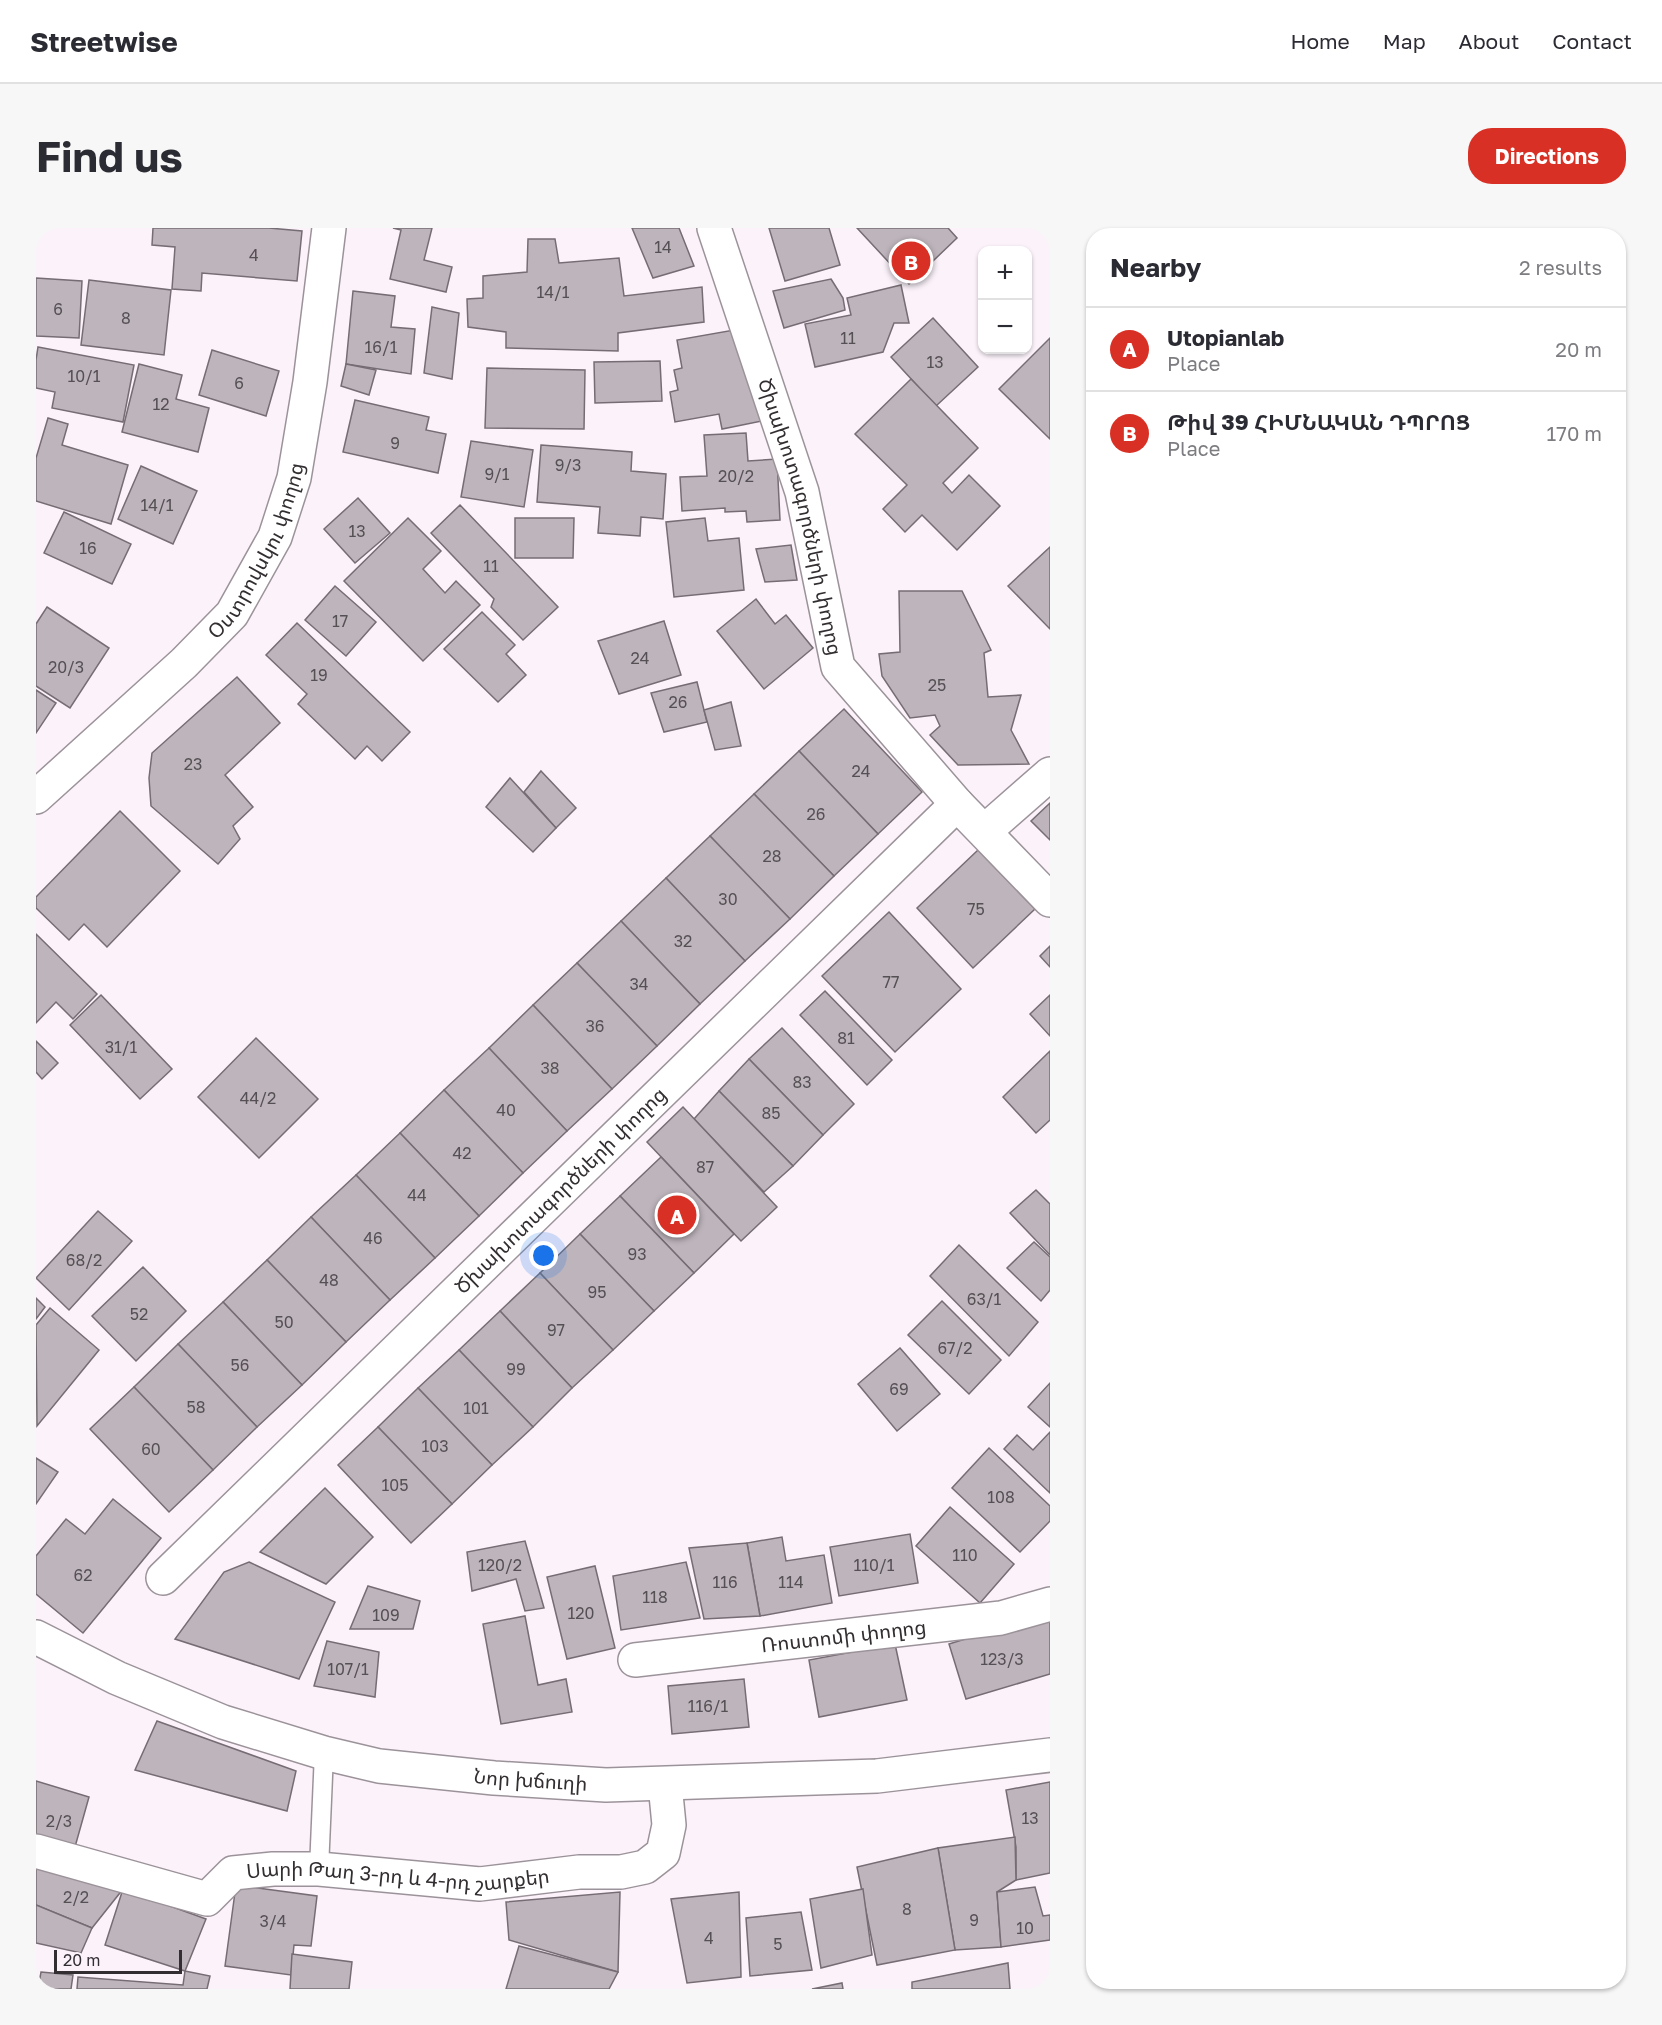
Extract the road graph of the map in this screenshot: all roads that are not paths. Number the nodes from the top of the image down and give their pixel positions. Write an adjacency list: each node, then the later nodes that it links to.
1 (329, 228): 4 (street, Օստրովսկու փողոց)
2 (714, 228): 5 (street, Ծխախոտագործների փողոց)
3 (1050, 774): 6 (street)
4 (36, 797)
5 (957, 804): 6 (street, Ծխախոտագործների փողոց); 8 (street, Ծխախոտագործների փողոց)
6 (985, 831): 7 (street, Ծխախոտագործների փողոց)
7 (1050, 900)
8 (163, 1578)
9 (1050, 1604): 11 (street, Ռոստոմի փողոց)
10 (36, 1638): 12 (street, Նոր խճուղի)
11 (635, 1660)
12 (324, 1753): 14 (street, Նոր խճուղի); 16 (lane)
13 (1050, 1755): 14 (street, Նոր խճուղի)
14 (665, 1784): 16 (street, Սարի Թաղ 3-րդ և 4-րդ շարքեր)
15 (36, 1851): 16 (street, Սարի Թաղ 3-րդ և 4-րդ շարքեր)
16 (319, 1869)

